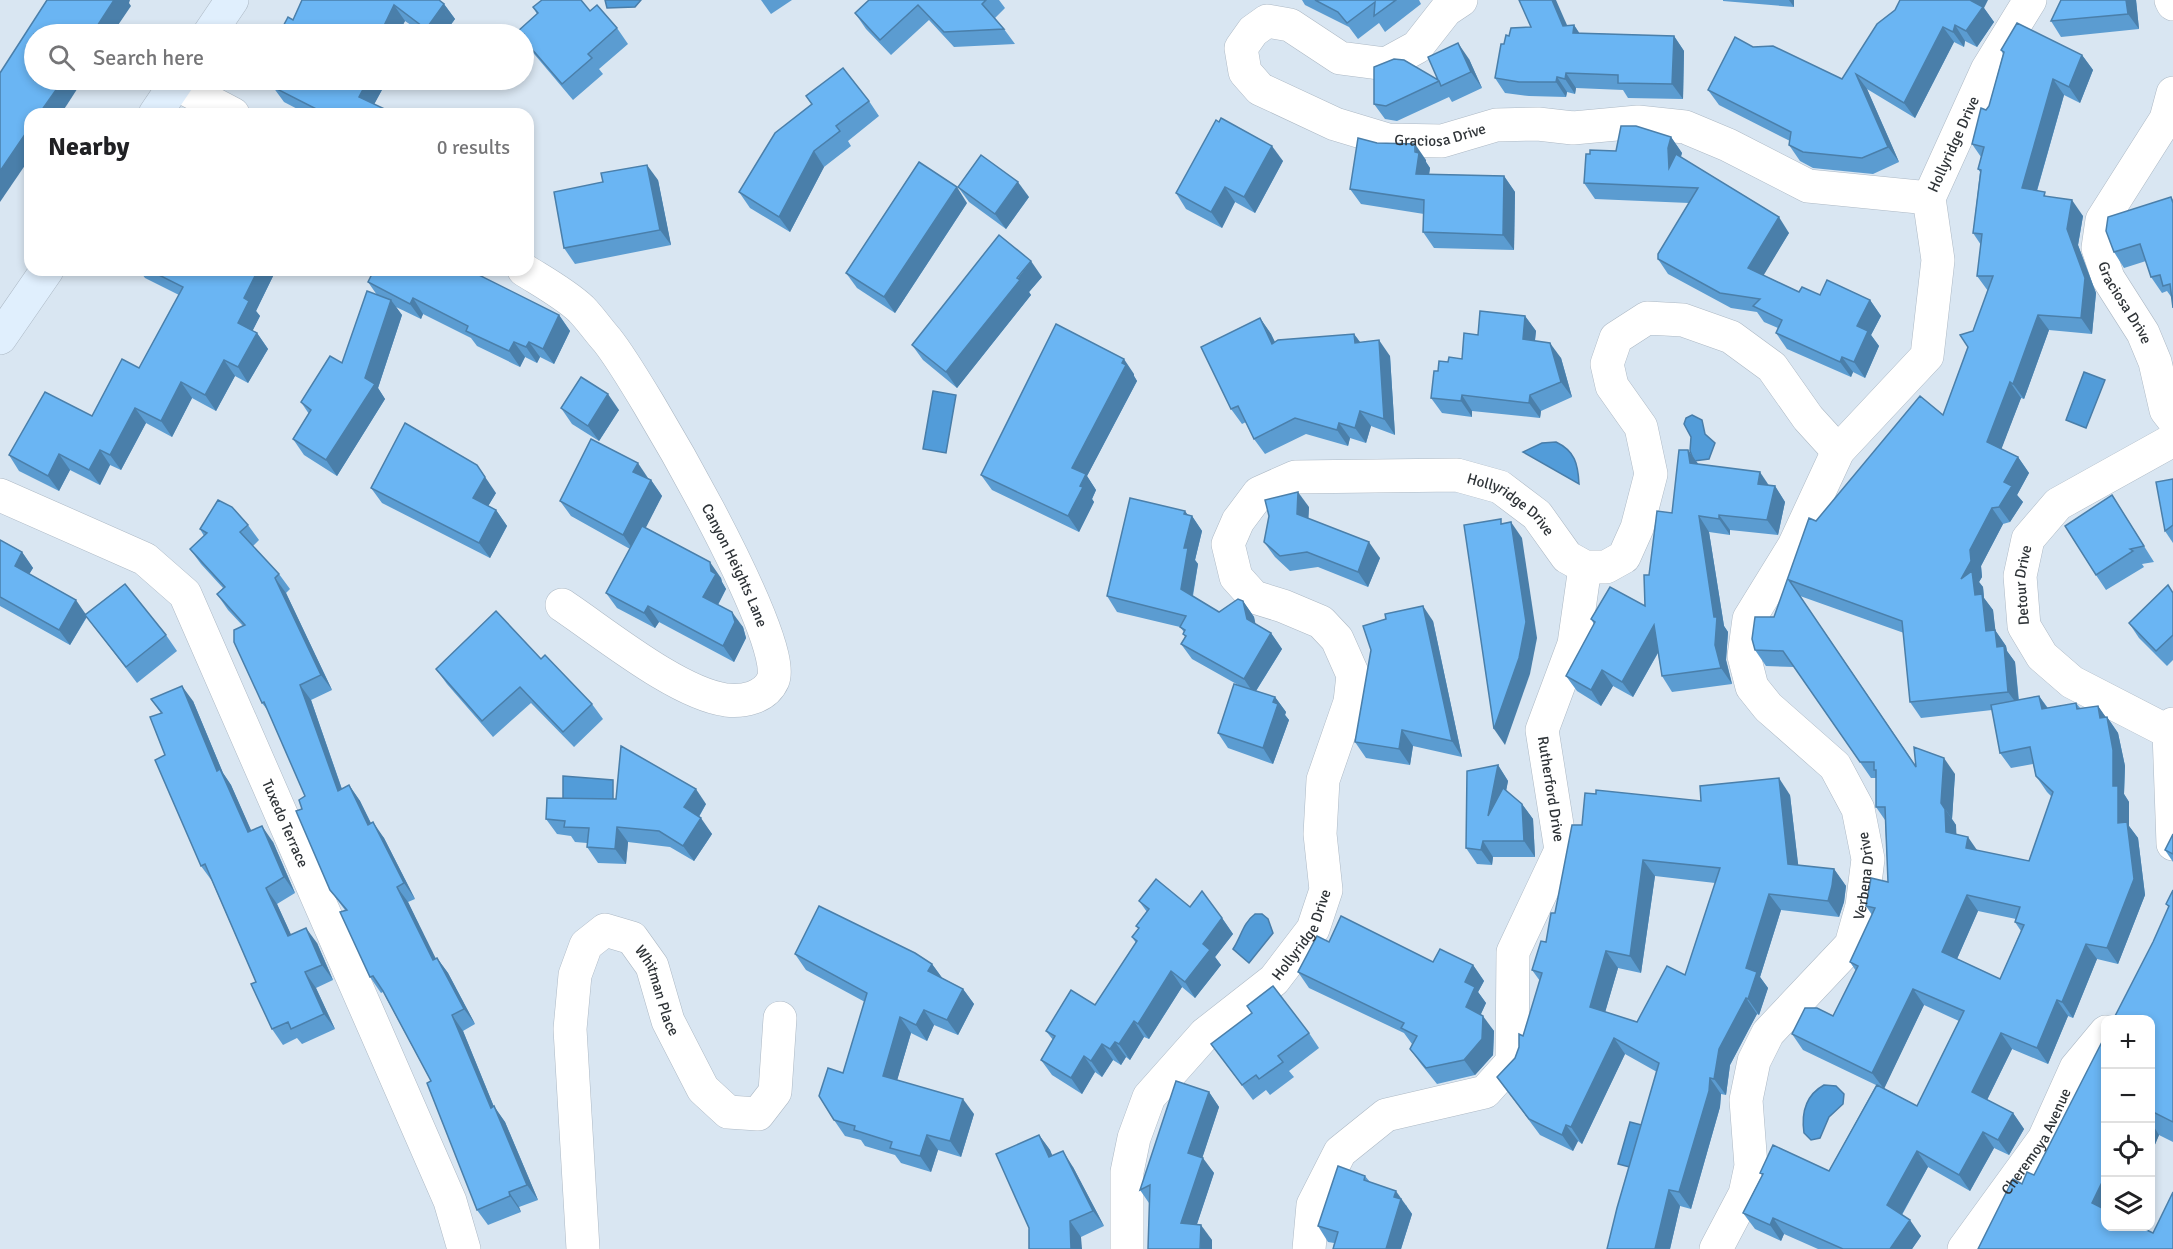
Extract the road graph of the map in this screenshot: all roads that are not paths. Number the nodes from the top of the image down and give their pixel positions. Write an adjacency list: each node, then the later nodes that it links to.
1 (232, 0): 6 (street)
2 (1461, 0): 12 (street, Graciosa Drive)
3 (2030, 0): 12 (street, Hollyridge Drive)
4 (2171, 0): 5 (street)
5 (2173, 4)
6 (216, 24)
7 (172, 90): 10 (street)
8 (191, 90): 11 (street)
9 (2173, 93): 16 (street, Graciosa Drive)
10 (159, 108)
11 (222, 108)
12 (1929, 198): 18 (street, Hollyridge Drive)
13 (43, 276): 15 (street)
14 (533, 276): 21 (street, Canyon Heights Lane)
15 (0, 338)
16 (2173, 419)
17 (2173, 440): 22 (street, Detour Drive)
18 (1838, 451): 20 (street); 30 (street, Verbena Drive)
19 (0, 495): 26 (street, Tuxedo Terrace)
20 (1585, 567): 28 (street, Hollyridge Drive); 29 (street, Rutherford Drive)
21 (562, 605)
22 (2171, 728): 23 (street)
23 (2173, 844)
24 (780, 1018): 27 (street, Whitman Place)
25 (2101, 1038): 31 (street, Cheremoya Avenue)
26 (464, 1249)
27 (582, 1249)
28 (1126, 1249)
29 (1309, 1249)
30 (1716, 1249)
31 (1964, 1249)

